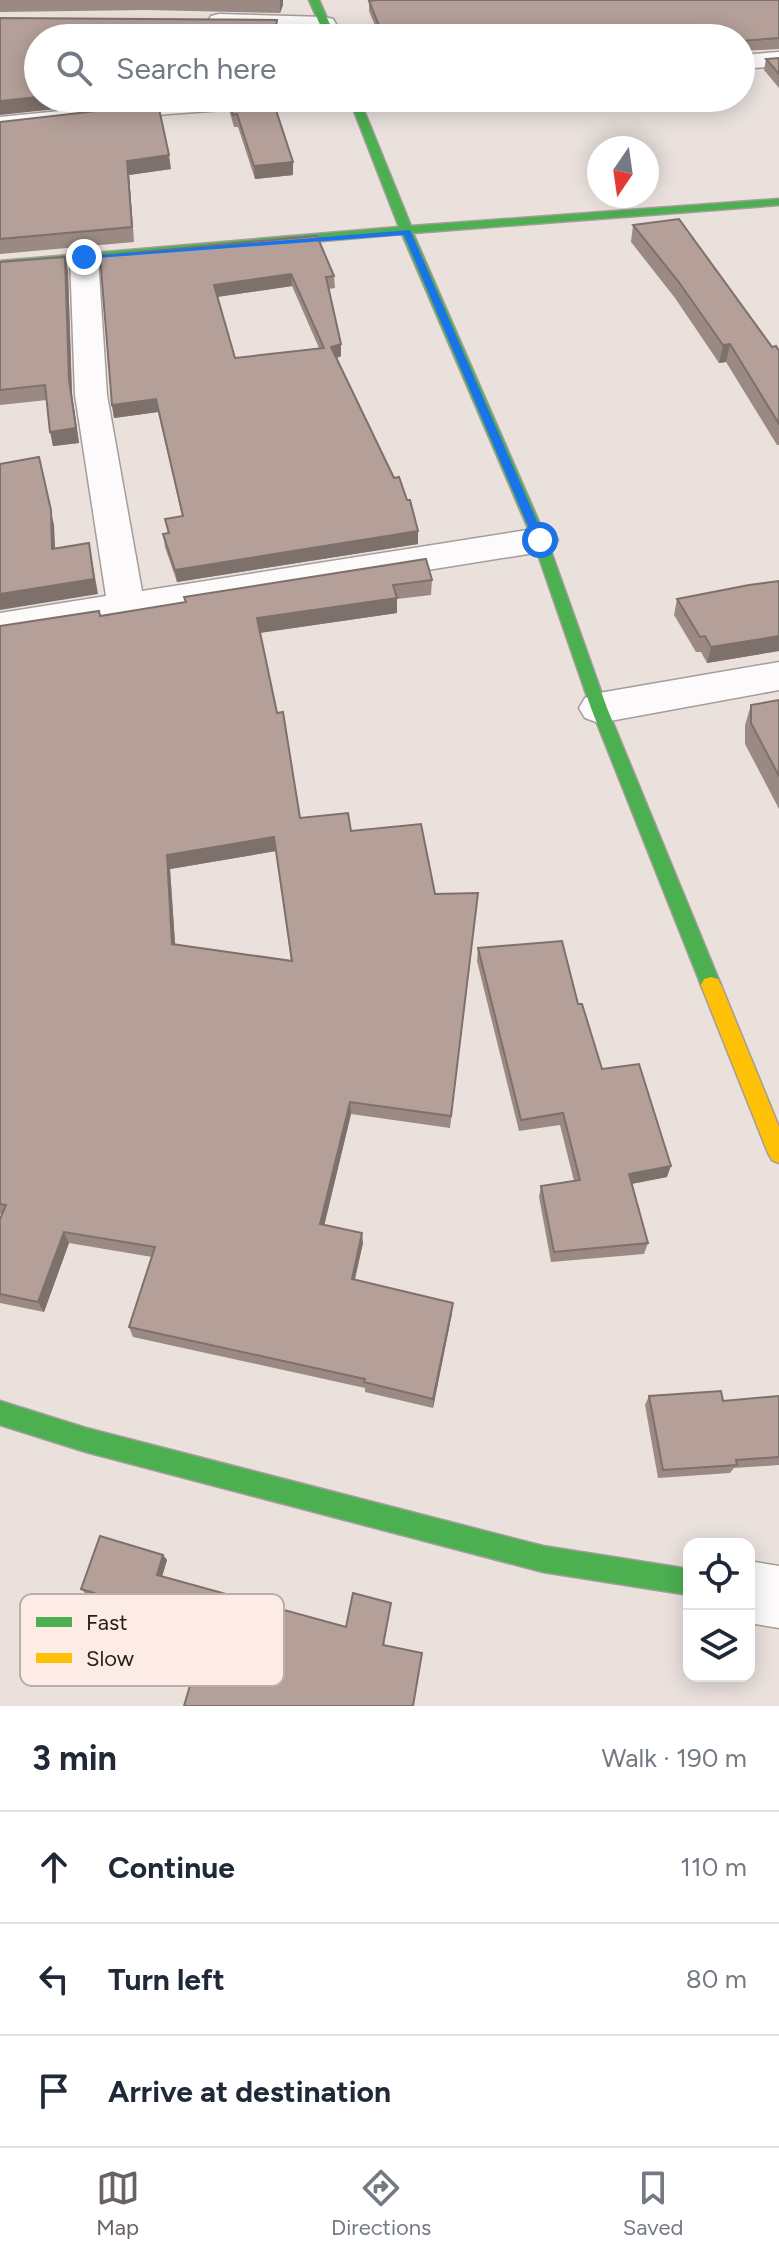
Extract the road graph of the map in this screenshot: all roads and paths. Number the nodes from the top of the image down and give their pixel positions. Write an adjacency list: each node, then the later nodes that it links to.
1 (314, 0): 4 (street)
2 (192, 21): 3 (street)
3 (233, 24)
4 (325, 24)
5 (779, 59): 6 (street)
6 (755, 61)
7 (121, 112): 9 (street)
8 (360, 112): 11 (street)
9 (0, 125)
10 (779, 202): 11 (street)
11 (407, 232): 12 (street); 14 (street)
12 (84, 257): 13 (street); 15 (street)
13 (0, 265)
14 (540, 540): 15 (street); 18 (street)
15 (126, 606): 16 (street)
16 (0, 626)
17 (779, 676): 18 (street)
18 (599, 708): 19 (street)
19 (768, 1104): 20 (street)
20 (779, 1153)
21 (0, 1413): 22 (street)
22 (683, 1581)
23 (755, 1593): 24 (street)
24 (779, 1597)

